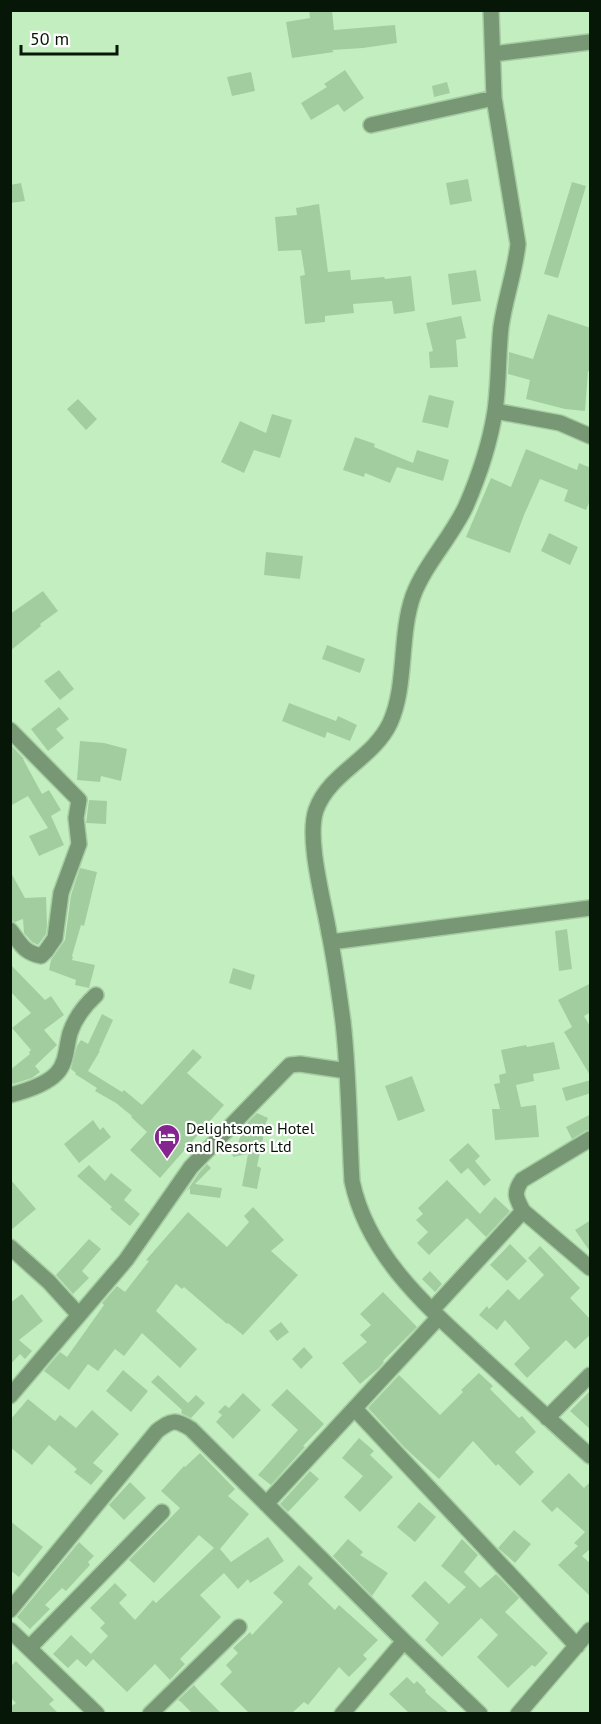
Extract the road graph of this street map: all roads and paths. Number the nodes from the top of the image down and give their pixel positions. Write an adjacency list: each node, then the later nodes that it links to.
1 (491, 10): 3 (street)
2 (591, 42): 3 (street)
3 (493, 54): 4 (street)
4 (495, 98): 5 (street); 6 (street)
5 (371, 125)
6 (495, 411): 7 (street); 11 (street)
7 (591, 436)
8 (10, 730): 10 (street)
9 (591, 908): 11 (street)
10 (10, 930)
11 (331, 942): 13 (street)
12 (96, 995): 14 (street)
13 (347, 1071): 19 (street); 20 (street)
14 (10, 1095)
15 (591, 1139): 16 (street)
16 (523, 1211): 18 (street); 19 (street)
17 (10, 1247): 20 (street)
18 (591, 1268)
19 (436, 1313): 23 (street); 24 (street)
20 (79, 1315): 22 (street)
21 (591, 1375): 24 (street)
22 (10, 1396)
23 (355, 1409): 26 (street); 33 (street)
24 (547, 1418): 25 (street)
25 (591, 1456)
26 (266, 1504): 28 (street); 32 (street)
27 (162, 1512): 34 (street)
28 (10, 1610)
29 (239, 1627): 36 (street)
30 (10, 1630): 34 (street)
31 (591, 1630): 33 (street)
32 (404, 1641): 37 (street); 38 (street)
33 (577, 1646): 39 (street)
34 (28, 1648): 35 (street)
35 (97, 1713)
36 (150, 1713)
37 (342, 1713)
38 (480, 1713)
39 (518, 1713)

